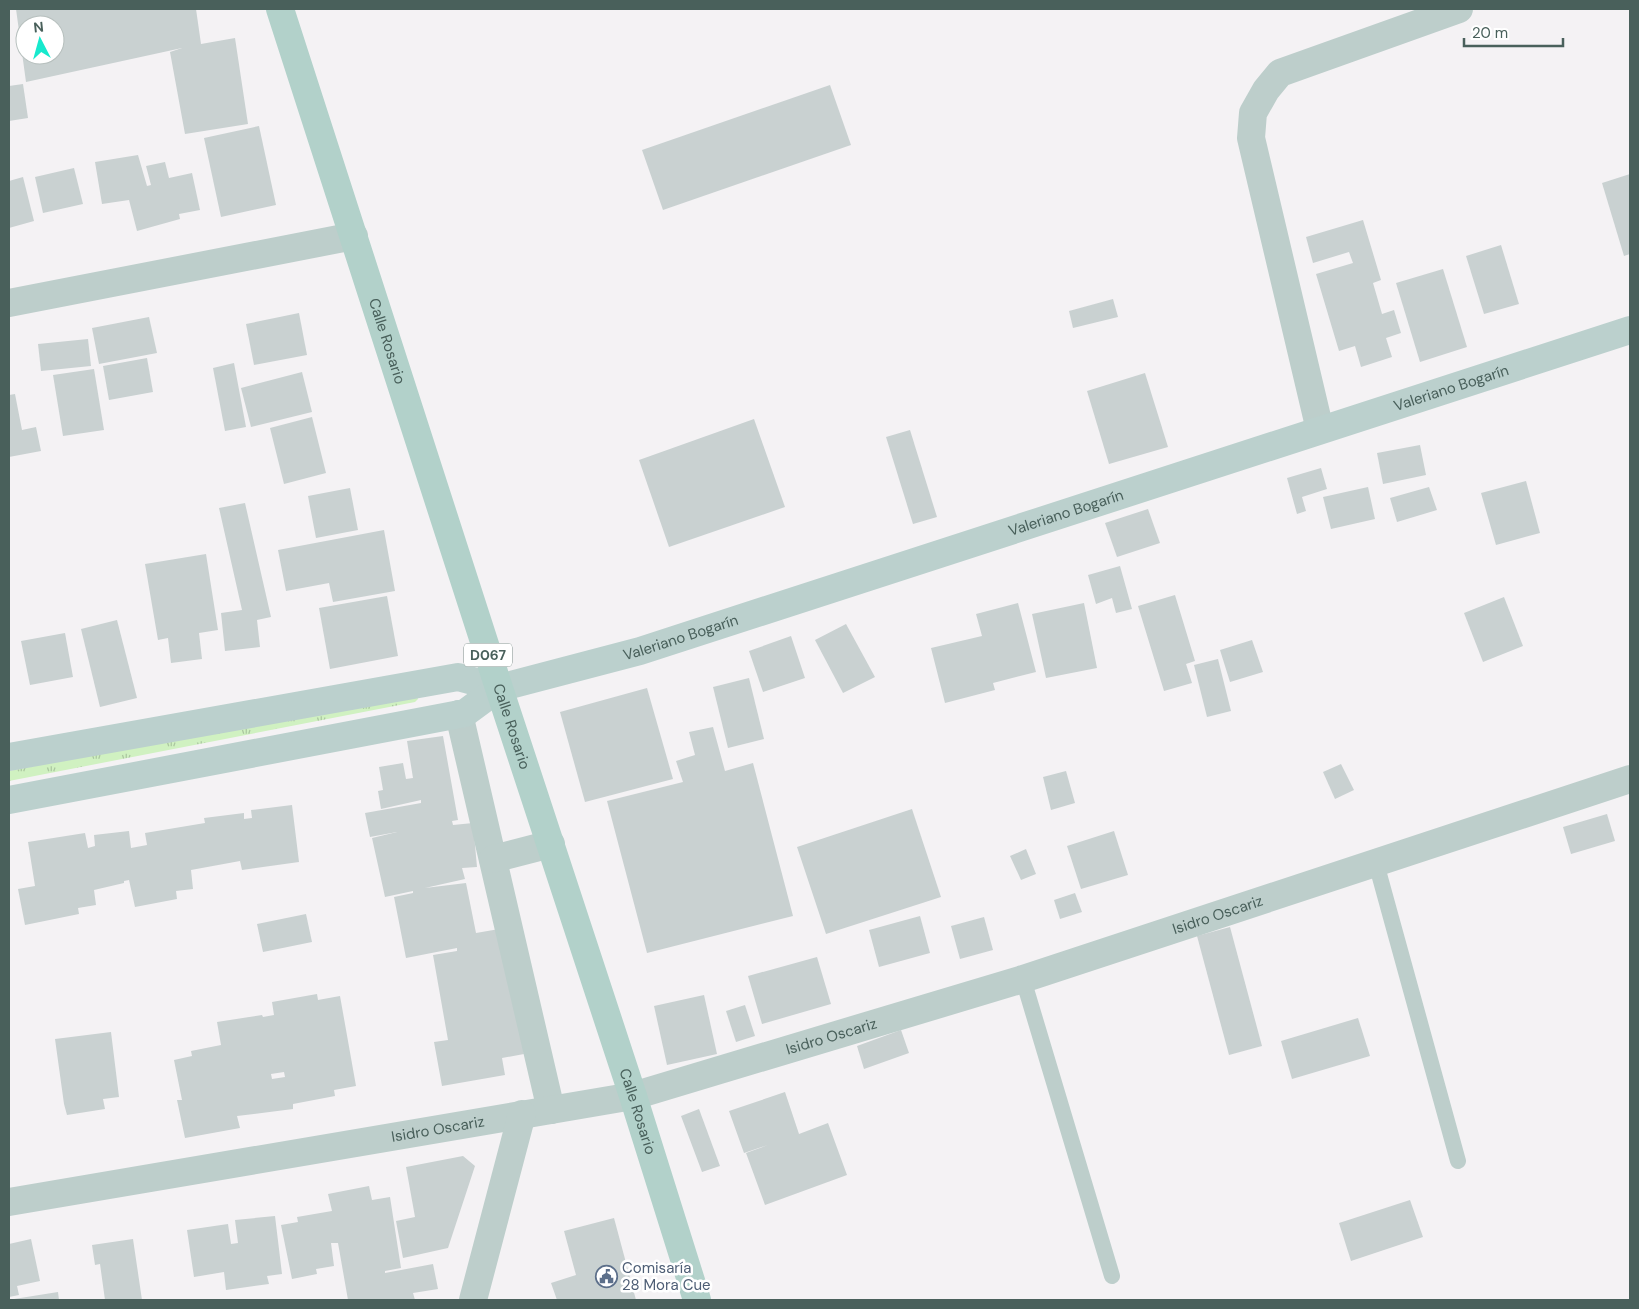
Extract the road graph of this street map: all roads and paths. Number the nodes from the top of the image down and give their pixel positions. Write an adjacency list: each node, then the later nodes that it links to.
1 (280, 9): 3 (main road, Calle Rosario / D067)
2 (1459, 9): 6 (street)
3 (354, 236): 4 (street); 7 (main road, Calle Rosario / D067)
4 (9, 303)
5 (1630, 330): 6 (street, Valeriano Bogarín)
6 (1320, 430): 7 (street, Valeriano Bogarín)
7 (499, 688): 8 (street); 9 (street); 12 (main road, Calle Rosario / D067)
8 (459, 714): 11 (street); 13 (street)
9 (9, 757)
10 (1630, 779): 14 (street, Isidro Oscariz)
11 (9, 800)
12 (551, 844): 13 (street); 16 (main road, Calle Rosario / D067)
13 (493, 859): 17 (street)
14 (1376, 863): 15 (street, Isidro Oscariz); 19 (lane)
15 (1022, 980): 16 (street, Isidro Oscariz); 21 (lane)
16 (634, 1096): 17 (street, Isidro Oscariz); 23 (main road, Calle Rosario / D067)
17 (552, 1110): 18 (street, Isidro Oscariz)
18 (522, 1114): 20 (street, Isidro Oscariz); 22 (street)
19 (1458, 1161)
20 (9, 1202)
21 (1112, 1276)
22 (473, 1300)
23 (697, 1300)

